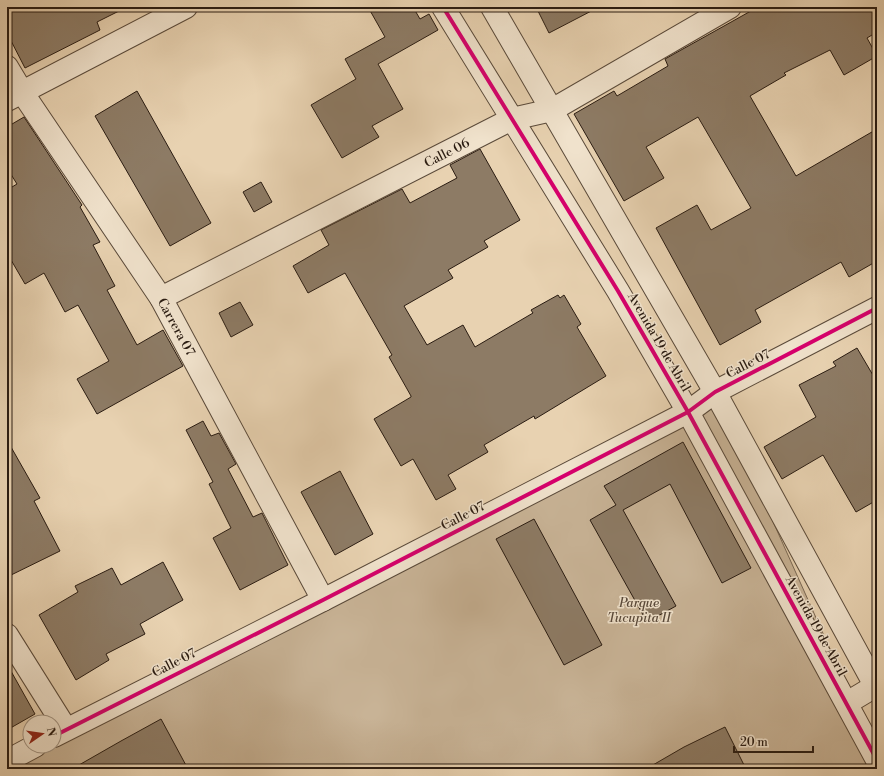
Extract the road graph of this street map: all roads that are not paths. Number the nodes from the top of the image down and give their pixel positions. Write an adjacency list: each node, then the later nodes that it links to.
1 (186, 7): 6 (street)
2 (443, 7): 8 (street, Avenida 19 de Abril)
3 (492, 7): 7 (street, Avenida 19 de Abril)
4 (730, 7): 7 (street, Calle 06)
5 (7, 68): 6 (street, Carrera 07)
6 (14, 96): 9 (street, Carrera 07)
7 (552, 110): 8 (street, Calle 06); 11 (street, Avenida 19 de Abril)
8 (512, 119): 9 (street, Calle 06); 12 (street, Avenida 19 de Abril)
9 (161, 298): 13 (street, Carrera 07)
10 (877, 308): 11 (street, Calle 07)
11 (715, 392): 12 (street, Calle 07); 15 (street, Avenida 19 de Abril)
12 (688, 412): 13 (street, Calle 07); 16 (street, Avenida 19 de Abril)
13 (323, 600): 18 (street, Calle 07)
14 (7, 635): 17 (street)
15 (876, 687): 16 (street)
16 (847, 703): 20 (street, Avenida 19 de Abril)
17 (50, 714)
18 (62, 731)
19 (22, 753): 21 (street)
20 (877, 760)
21 (7, 761)

